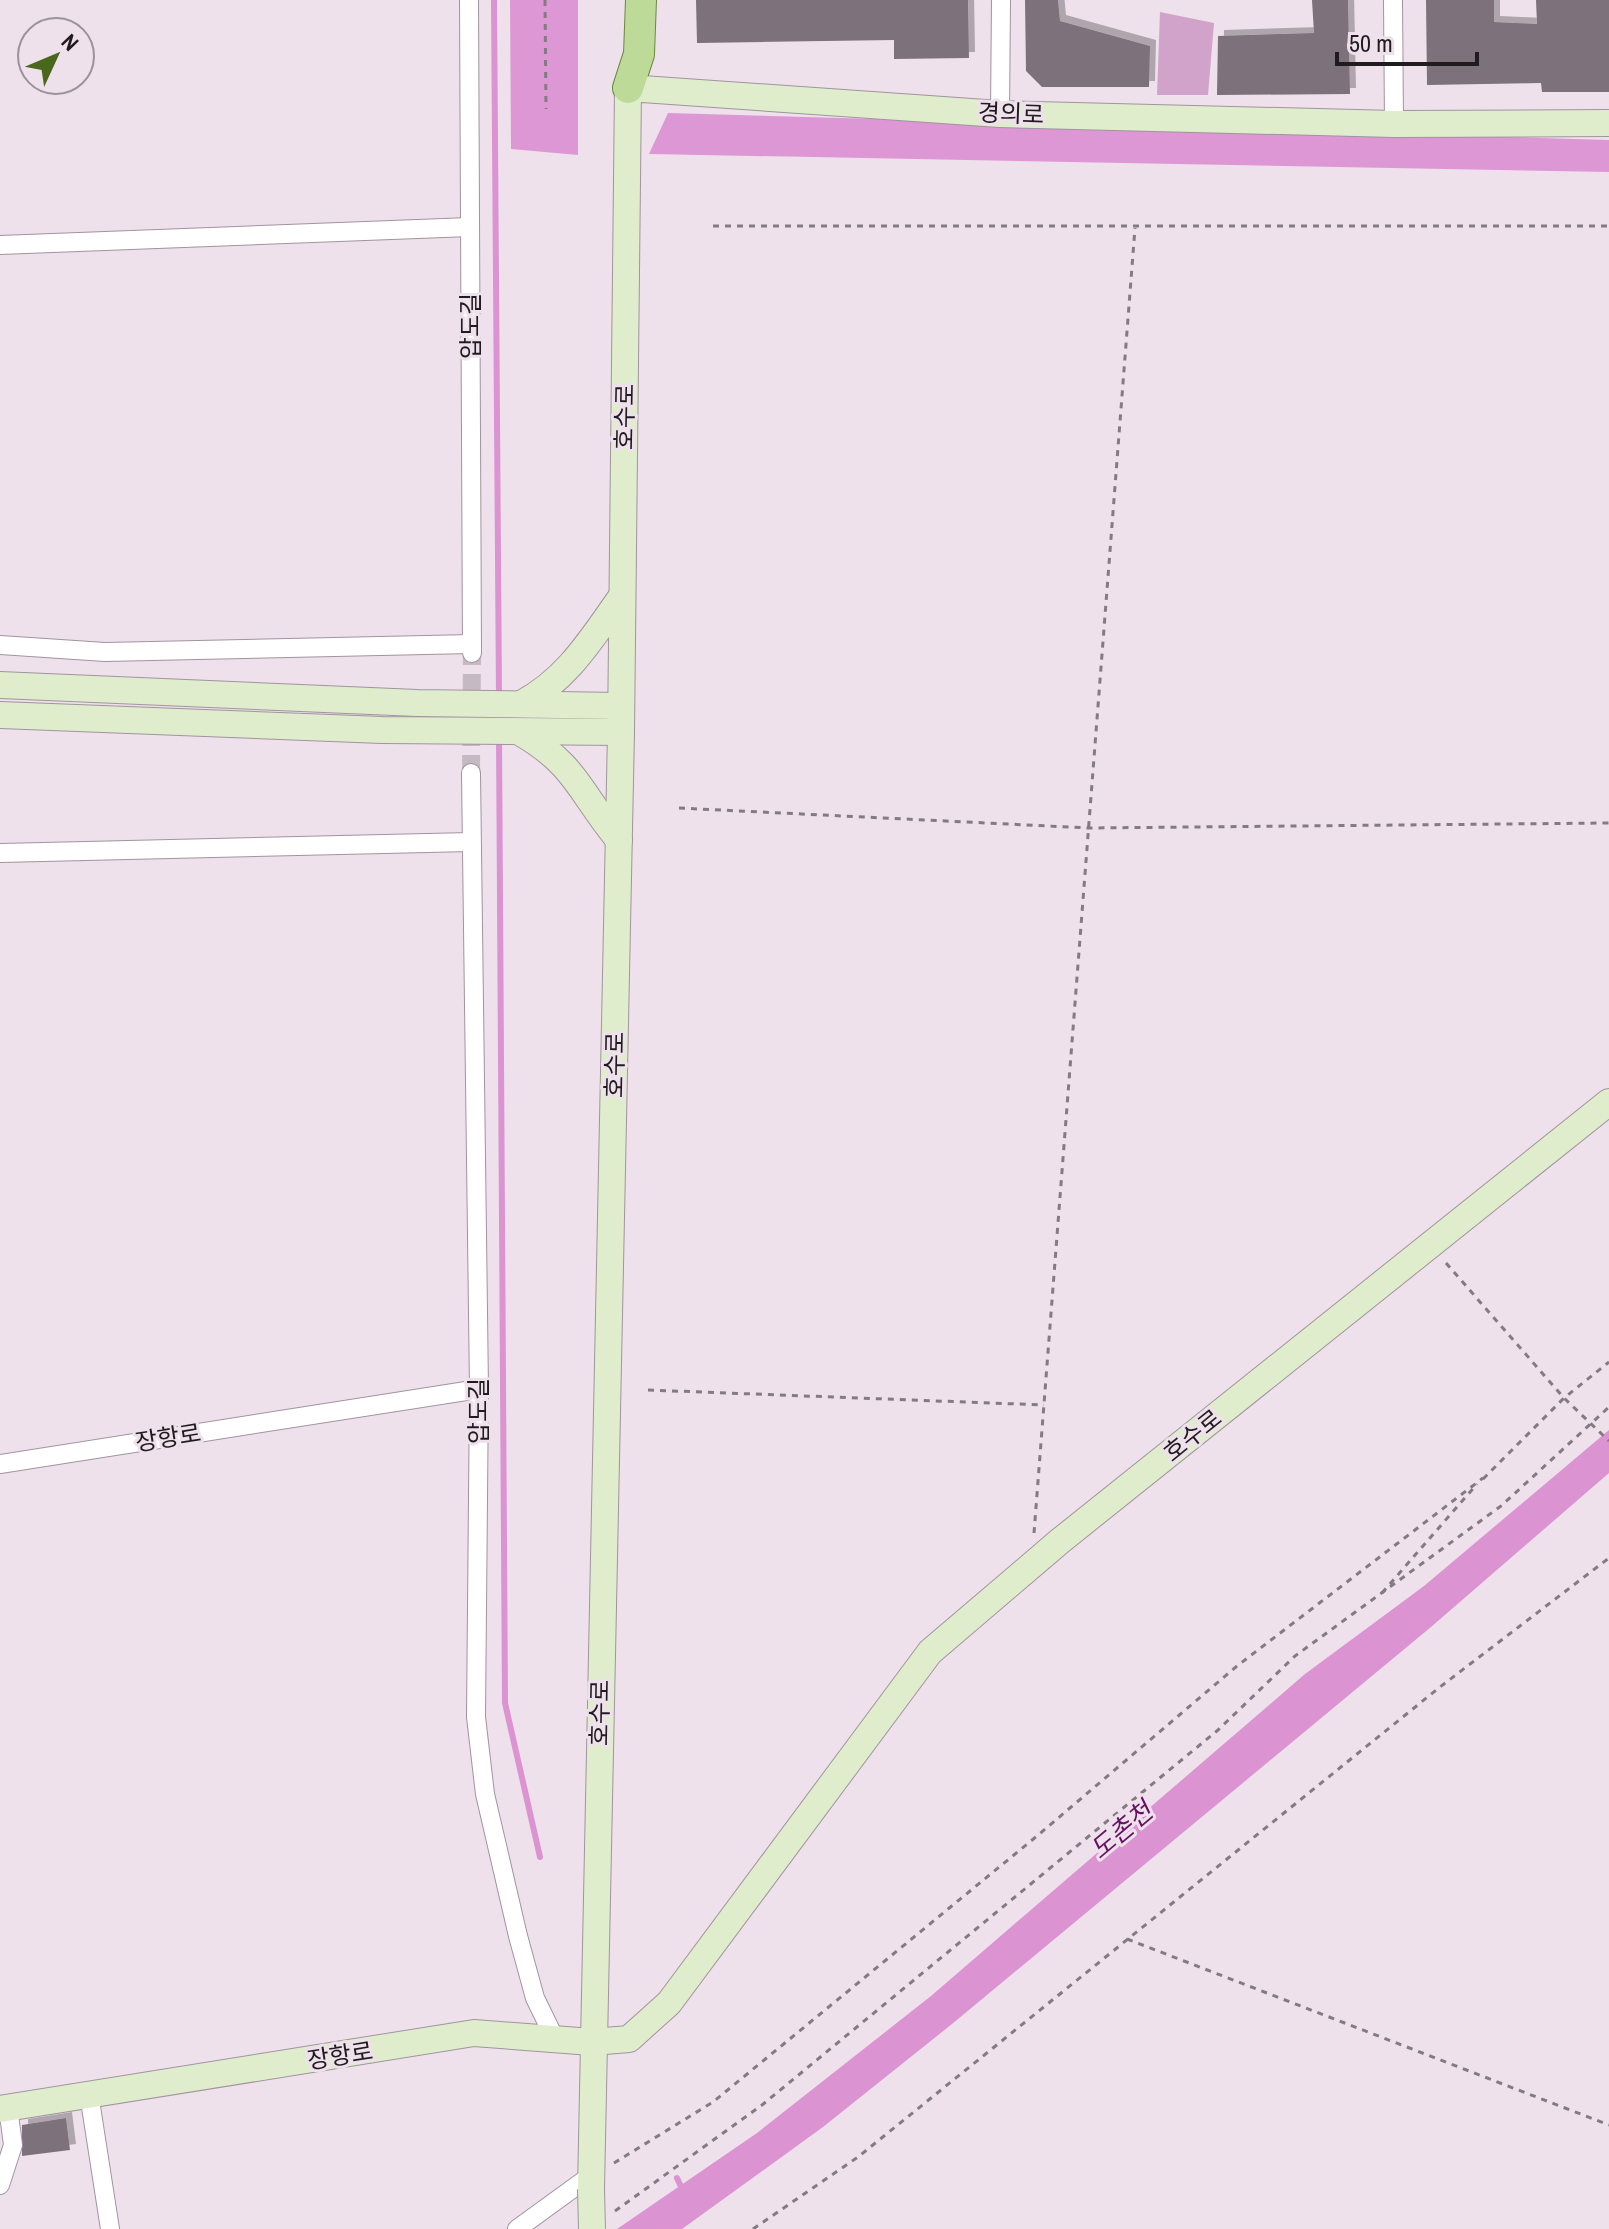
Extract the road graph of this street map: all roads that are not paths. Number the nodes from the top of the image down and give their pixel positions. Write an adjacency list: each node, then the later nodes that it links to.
1 (469, 0): 10 (street, 압도길)
2 (620, 0): 6 (main road, 호수로)
3 (641, 0): 6 (main road, 호수로)
4 (1001, 0): 7 (street)
5 (1393, 0): 9 (street)
6 (628, 88): 7 (main road, 경의로); 12 (main road, 호수로)
7 (1000, 114): 9 (main road, 경의로)
8 (1609, 123): 9 (main road, 경의로)
9 (1394, 124)
10 (470, 227): 11 (street); 13 (street, 압도길)
11 (0, 245)
12 (622, 596): 15 (main road); 17 (main road, 호수로)
13 (0, 645)
14 (0, 685): 15 (main road)
15 (505, 704): 17 (main road)
16 (0, 715): 18 (main road)
17 (621, 719): 18 (main road); 20 (main road, 호수로)
18 (504, 731): 20 (main road)
19 (471, 773): 21 (street, 압도길)
20 (619, 840): 27 (main road, 호수로)
21 (471, 842): 22 (street); 24 (street, 압도길)
22 (0, 853)
23 (1609, 1102): 27 (main road, 호수로)
24 (479, 1389): 25 (street, 장항로); 26 (street, 압도길)
25 (0, 1464)
26 (555, 2039): 27 (main road, 장항로); 28 (main road, 장항로)
27 (592, 2042): 30 (main road, 호수로)
28 (89, 2094): 29 (main road, 장항로); 33 (street)
29 (4, 2108): 31 (street, 장항로)
30 (590, 2183): 32 (main road, 호수로, bridge); 34 (street)
31 (0, 2185)
32 (602, 2221)
33 (110, 2229)
34 (517, 2229)

